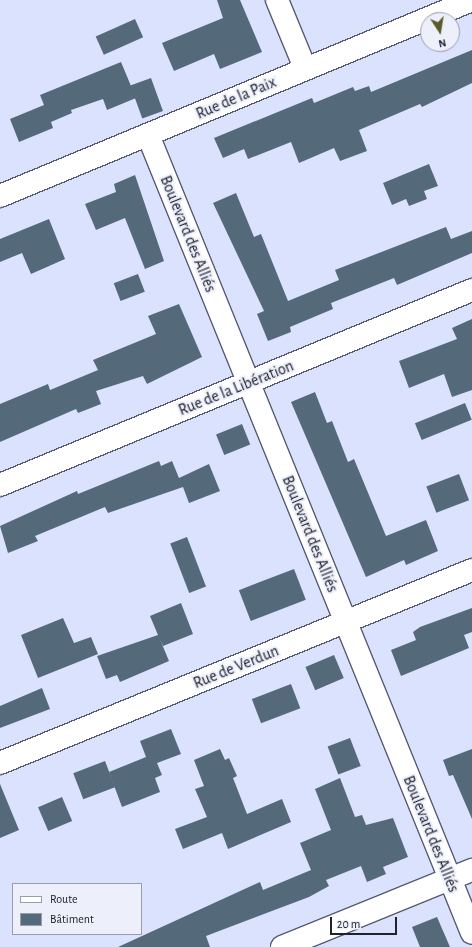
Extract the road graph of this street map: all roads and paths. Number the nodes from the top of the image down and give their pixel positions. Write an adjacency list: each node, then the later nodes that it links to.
1 (276, 0): 3 (street)
2 (472, 0): 3 (street, Rue de la Paix)
3 (305, 68): 4 (street, Rue de la Paix)
4 (148, 135): 5 (street, Rue de la Paix); 7 (street, Boulevard des Alliés)
5 (0, 196)
6 (472, 290): 7 (street, Rue de la Libération)
7 (249, 383): 8 (street, Rue de la Libération); 10 (street, Boulevard des Alliés)
8 (0, 485)
9 (472, 570): 10 (street, Rue de Verdun)
10 (344, 622): 11 (street, Rue de Verdun); 13 (street, Boulevard des Alliés)
11 (0, 763)
12 (472, 870): 13 (street)
13 (450, 879): 14 (street, Boulevard des Alliés); 15 (street)
14 (472, 933)
15 (282, 947)

